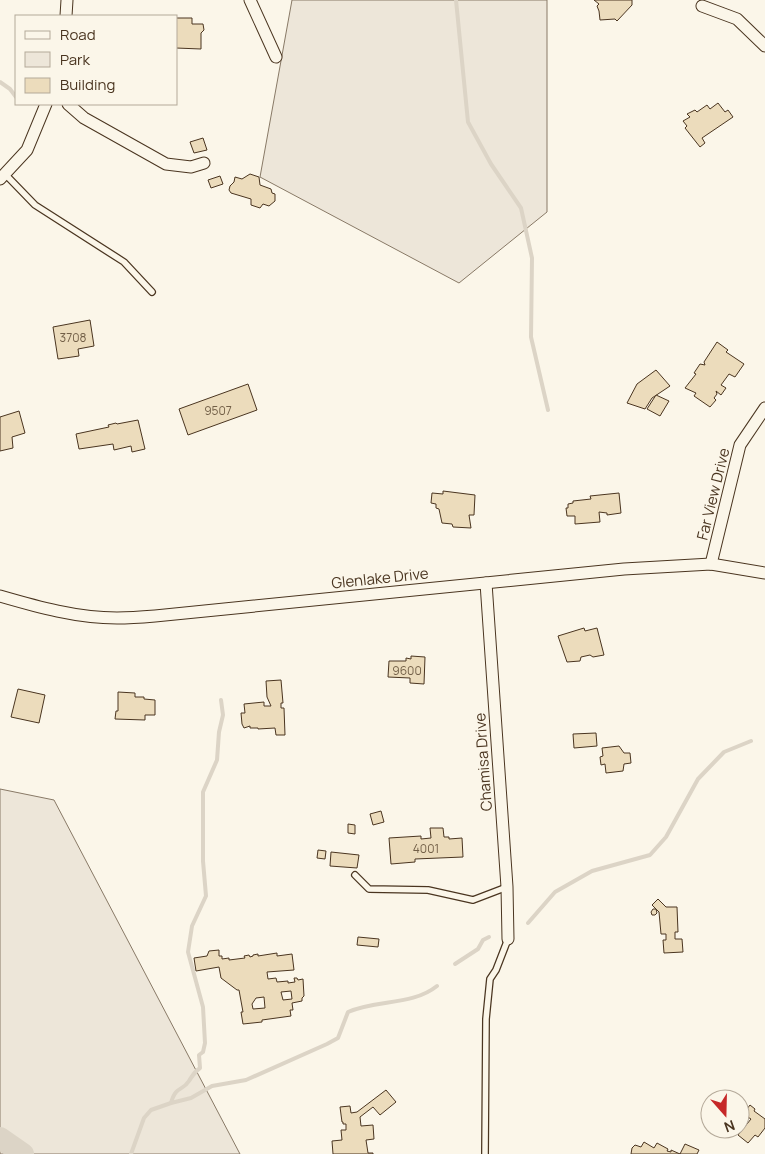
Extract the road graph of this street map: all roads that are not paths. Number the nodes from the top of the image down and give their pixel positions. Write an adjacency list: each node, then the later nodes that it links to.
1 (67, 0): 4 (street)
2 (250, 0): 6 (street)
3 (702, 6): 5 (street)
4 (66, 15)
5 (765, 46)
6 (276, 57)
7 (46, 105): 10 (street)
8 (69, 105): 9 (street)
9 (204, 163)
10 (2, 177): 11 (lane)
11 (152, 292)
12 (765, 408): 13 (street, Far View Drive)
13 (711, 564): 14 (street, Glenlake Drive); 15 (street, Glenlake Drive)
14 (765, 573)
15 (486, 583): 16 (street, Glenlake Drive); 18 (street, Chamisa Drive)
16 (0, 596)
17 (355, 875): 18 (lane)
18 (507, 887): 19 (street, Chamisa Drive)
19 (508, 940): 20 (lane)
20 (485, 1154)

